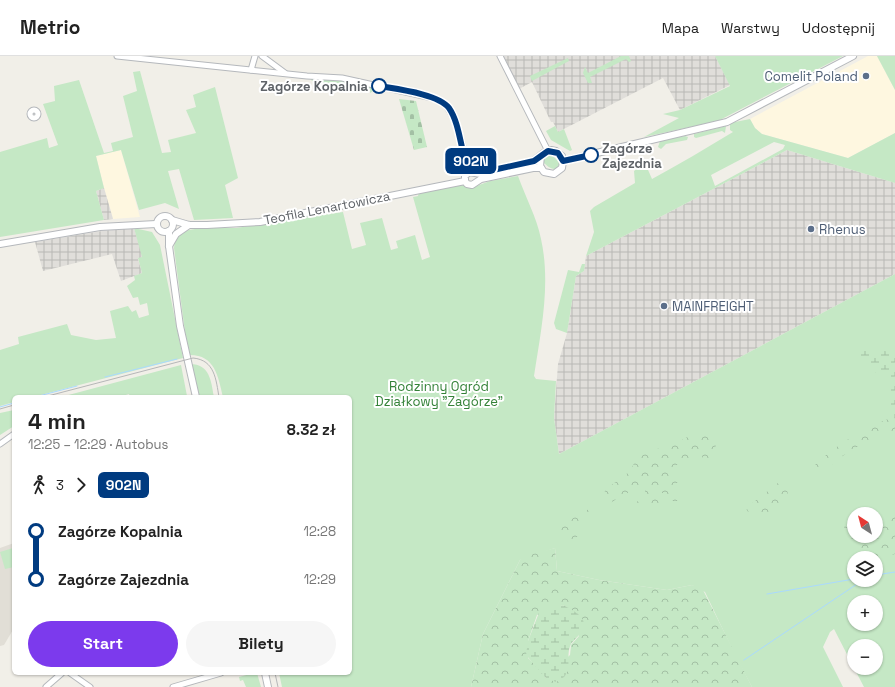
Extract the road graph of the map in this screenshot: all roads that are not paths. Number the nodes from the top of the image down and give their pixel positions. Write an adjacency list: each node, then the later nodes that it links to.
1 (117, 56): 6 (street)
2 (255, 56): 6 (street)
3 (262, 56): 7 (street)
4 (500, 56): 8 (street)
5 (853, 56): 11 (street)
6 (251, 70): 7 (street)
7 (286, 73): 9 (street)
8 (548, 151): 10 (street); 11 (street)
9 (464, 156): 13 (street); 14 (street)
10 (541, 156): 12 (street); 13 (street)
11 (563, 161): 12 (street)
12 (540, 168): 15 (street)
13 (493, 170): 15 (street)
14 (469, 172): 15 (street); 16 (street)
15 (477, 177): 16 (street, Teofila Lenartowicza)
16 (464, 181): 19 (street, Teofila Lenartowicza)
17 (172, 220): 18 (street); 19 (street, Teofila Lenartowicza); 20 (street)
18 (156, 224): 20 (street); 21 (street)
19 (189, 224): 20 (street, Teofila Lenartowicza); 22 (street)
20 (168, 231): 22 (street)
21 (0, 244)
22 (168, 246): 23 (street)
23 (194, 395)
24 (12, 435): 25 (street)
25 (0, 444)
26 (60, 675): 30 (street)
27 (73, 675): 31 (street)
28 (214, 675): 32 (street)
29 (265, 675): 33 (street)
30 (46, 687)
31 (90, 687)
32 (173, 687)
33 (268, 687)

